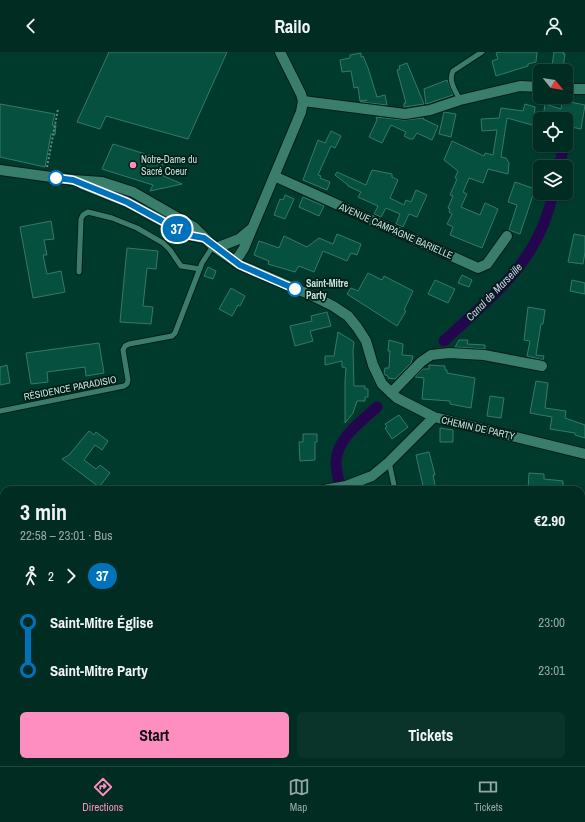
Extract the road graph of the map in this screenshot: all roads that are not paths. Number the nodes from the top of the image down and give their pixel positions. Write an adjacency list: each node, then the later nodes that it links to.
1 (280, 52): 6 (street)
2 (482, 52): 7 (lane)
3 (533, 87): 7 (street)
4 (573, 89): 5 (street)
5 (585, 89)
6 (303, 100): 7 (street); 9 (street)
7 (460, 100)
8 (0, 170): 12 (street)
9 (274, 176): 10 (street); 11 (street, AVENUE CAMPAGNE BARIELLE)
10 (253, 228): 12 (street); 13 (street)
11 (507, 236)
12 (214, 247): 13 (street); 14 (lane, RÉSIDENCE PARADISIO)
13 (235, 260): 17 (street)
14 (200, 269): 15 (lane); 18 (lane, RÉSIDENCE PARADISIO)
15 (79, 272)
16 (542, 366): 17 (street)
17 (394, 395): 19 (street)
18 (0, 411)
19 (434, 417): 20 (street, CHEMIN DE PARTY); 21 (street, CHEMIN DE PARTY)
20 (585, 454)
21 (389, 462): 22 (street, CHEMIN DE PARTY); 23 (lane)
22 (346, 486)
23 (394, 486)

